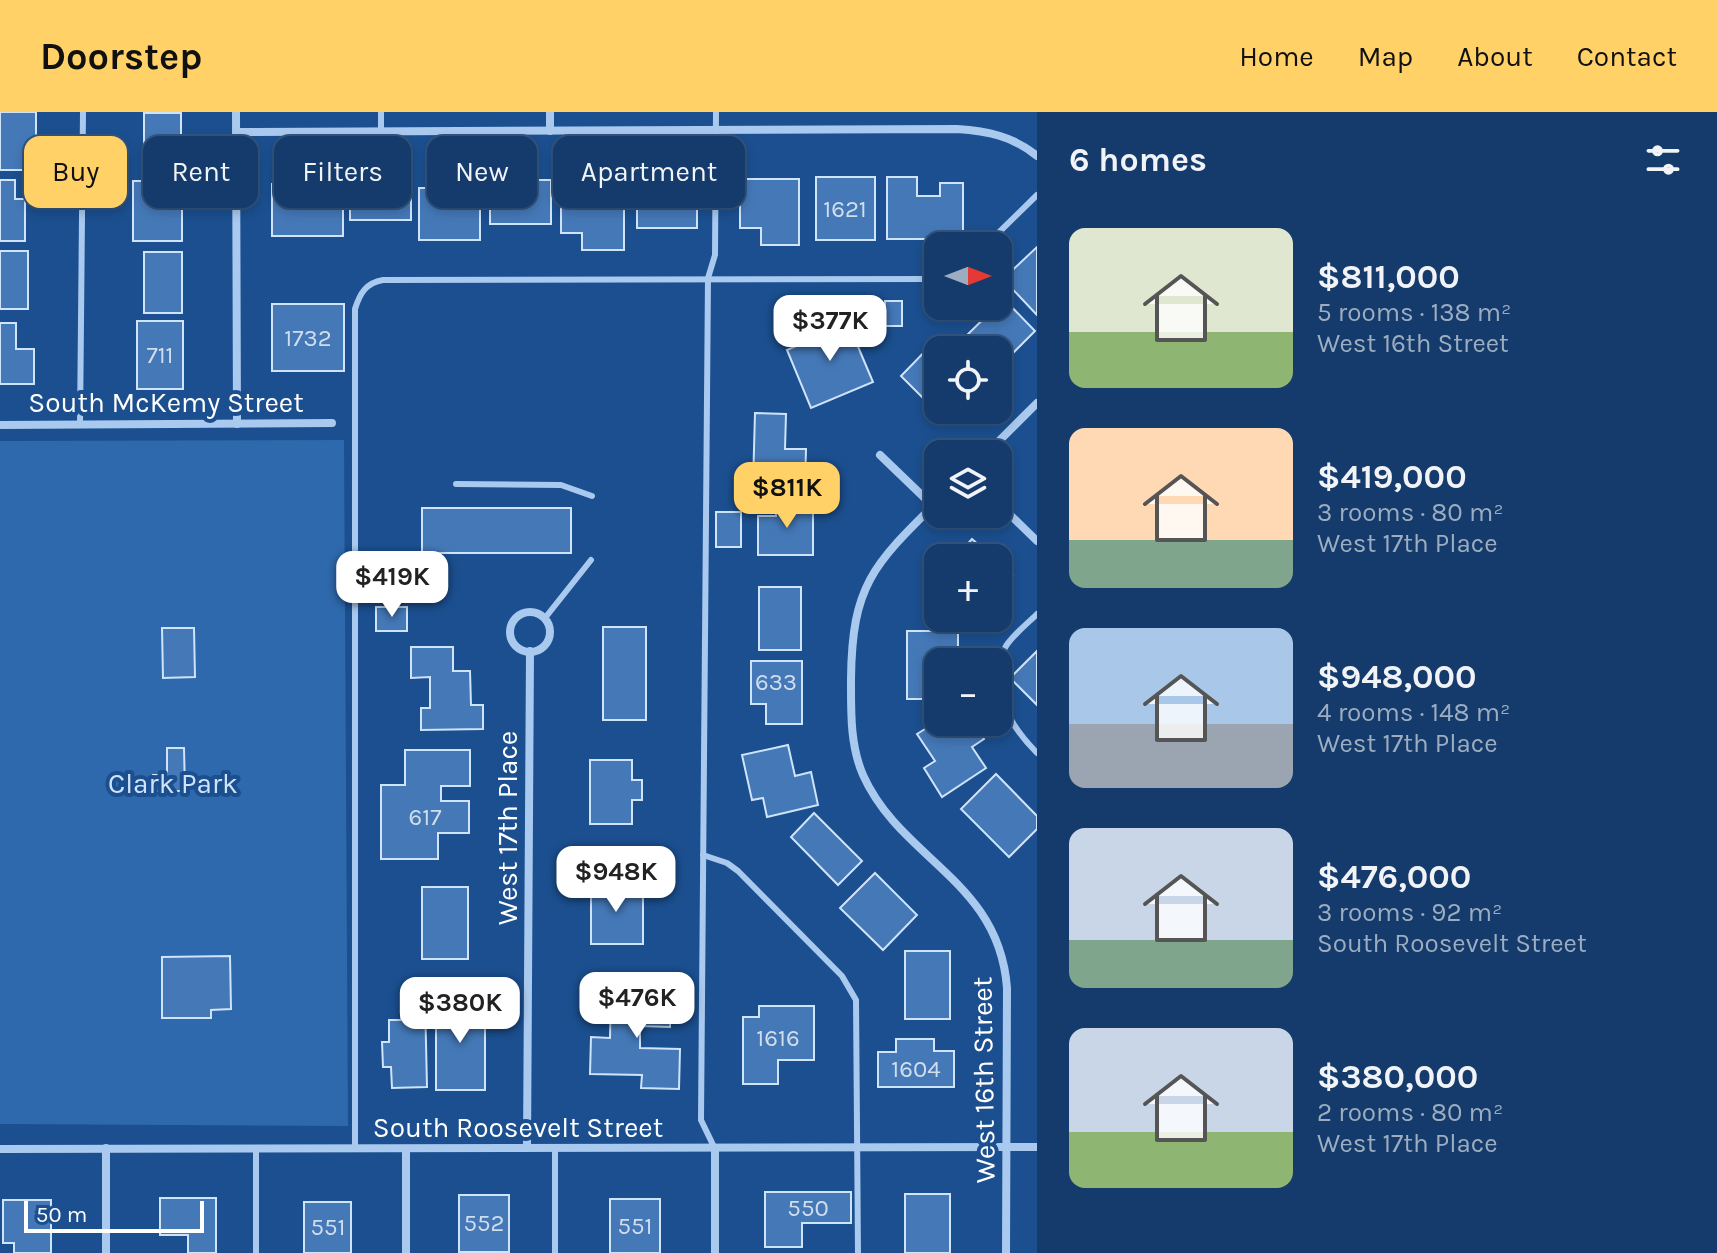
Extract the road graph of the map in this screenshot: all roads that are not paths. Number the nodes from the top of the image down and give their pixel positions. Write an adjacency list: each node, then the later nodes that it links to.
1 (83, 112): 19 (lane)
2 (236, 112): 8 (street)
3 (381, 112): 9 (lane)
4 (550, 112): 7 (street)
5 (716, 112): 6 (lane)
6 (716, 130): 7 (street); 10 (street); 13 (lane)
7 (550, 131): 9 (street)
8 (236, 132): 9 (street); 17 (street)
9 (381, 132)
10 (1037, 156)
11 (1037, 195): 12 (lane)
12 (999, 232)
13 (708, 278): 14 (lane); 33 (lane); 42 (lane)
14 (924, 279)
15 (1037, 403): 20 (street)
16 (332, 423): 17 (street, South McKemy Street)
17 (237, 424): 19 (street, South McKemy Street)
18 (0, 425): 19 (street, South McKemy Street)
19 (80, 425)
20 (1000, 440)
21 (880, 455): 23 (street, West 16th Street)
22 (456, 484): 24 (lane)
23 (924, 494)
24 (592, 496)
25 (924, 516): 34 (street, West 16th Street)
26 (1012, 517): 27 (street)
27 (1037, 541)
28 (591, 560): 30 (lane)
29 (1037, 614): 32 (lane)
30 (545, 618): 31 (street); 31 (street, West 17th Place)
31 (530, 651): 37 (street, West 17th Place)
32 (1037, 753)
33 (703, 855): 39 (lane); 44 (lane)
34 (1006, 1147): 35 (street, South Roosevelt Street); 39 (street, South Roosevelt Street); 51 (street, West 16th Street)
35 (1037, 1147)
36 (106, 1148): 40 (street, South Roosevelt Street); 41 (street, South Roosevelt Street); 45 (street)
37 (527, 1148): 38 (street, South Roosevelt Street); 43 (street, South Roosevelt Street)
38 (555, 1148): 44 (street, South Roosevelt Street); 48 (lane)
39 (858, 1148): 44 (street, South Roosevelt Street); 50 (lane)
40 (0, 1149)
41 (256, 1149): 42 (street, South Roosevelt Street); 46 (lane)
42 (355, 1149): 43 (street, South Roosevelt Street)
43 (406, 1149): 47 (street)
44 (715, 1149): 49 (street)
45 (106, 1253)
46 (256, 1253)
47 (406, 1253)
48 (555, 1253)
49 (715, 1253)
50 (858, 1253)
51 (1006, 1253)

